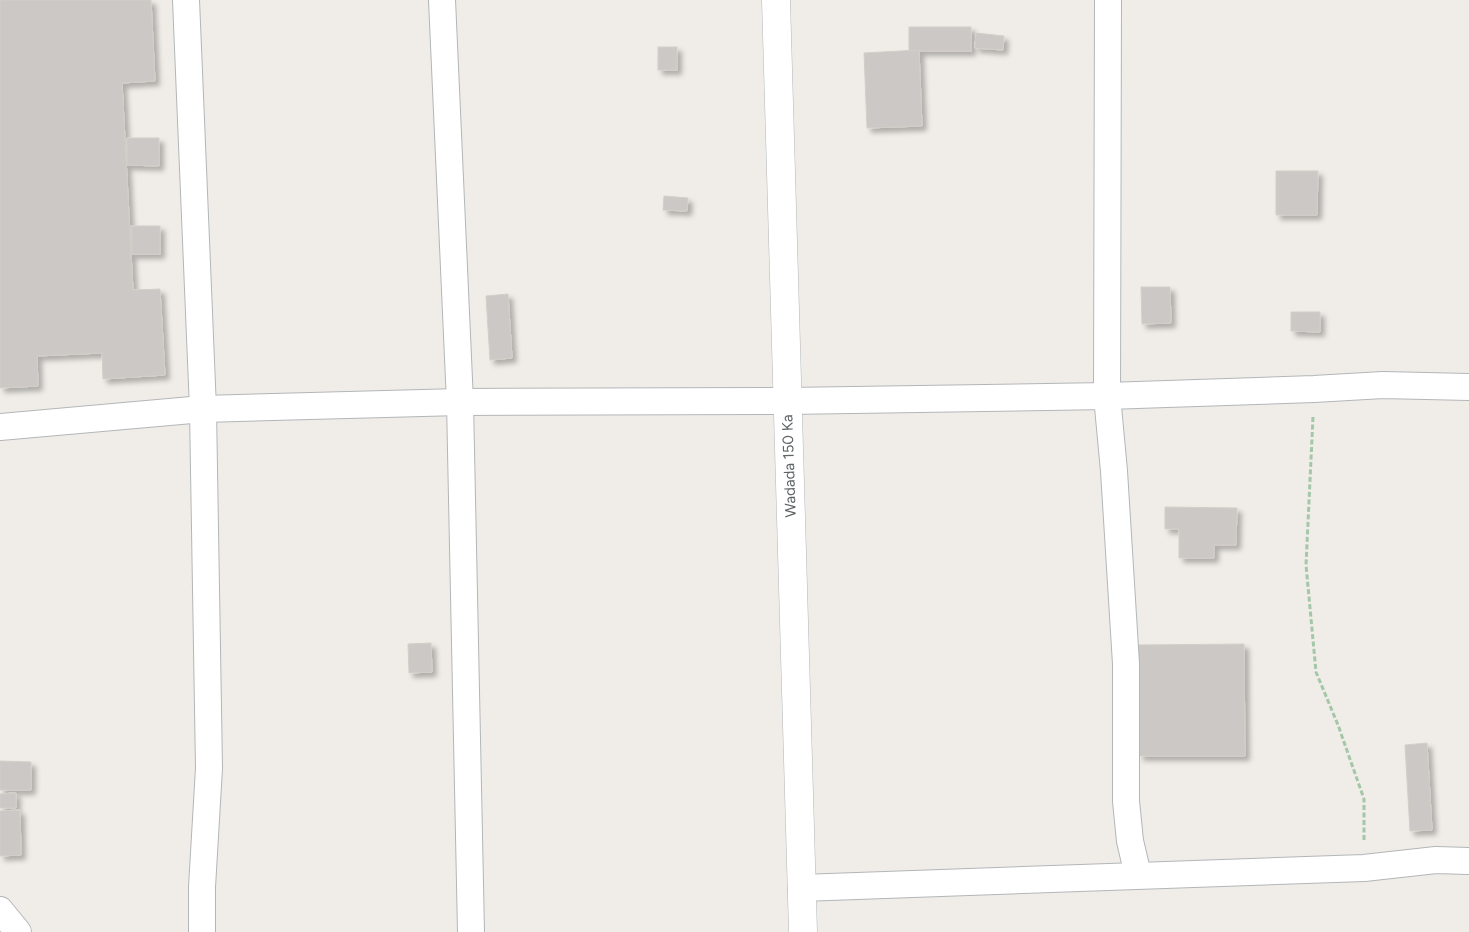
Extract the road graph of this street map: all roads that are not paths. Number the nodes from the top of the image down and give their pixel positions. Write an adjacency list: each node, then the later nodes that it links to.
1 (186, 0): 9 (street)
2 (442, 0): 7 (street)
3 (776, 0): 8 (street, Wadada 150 Ka)
4 (1108, 0): 6 (street)
5 (1469, 387): 6 (street)
6 (1107, 396): 8 (street); 12 (street)
7 (460, 402): 8 (street); 9 (street); 17 (street)
8 (787, 402): 13 (street, Wadada 150 Ka)
9 (203, 409): 10 (street); 16 (street)
10 (0, 427)
11 (1469, 861): 12 (street)
12 (1138, 875): 13 (street)
13 (801, 888): 18 (street, Wadada 150 Ka)
14 (0, 910): 15 (street)
15 (18, 932)
16 (202, 932)
17 (471, 932)
18 (803, 932)

